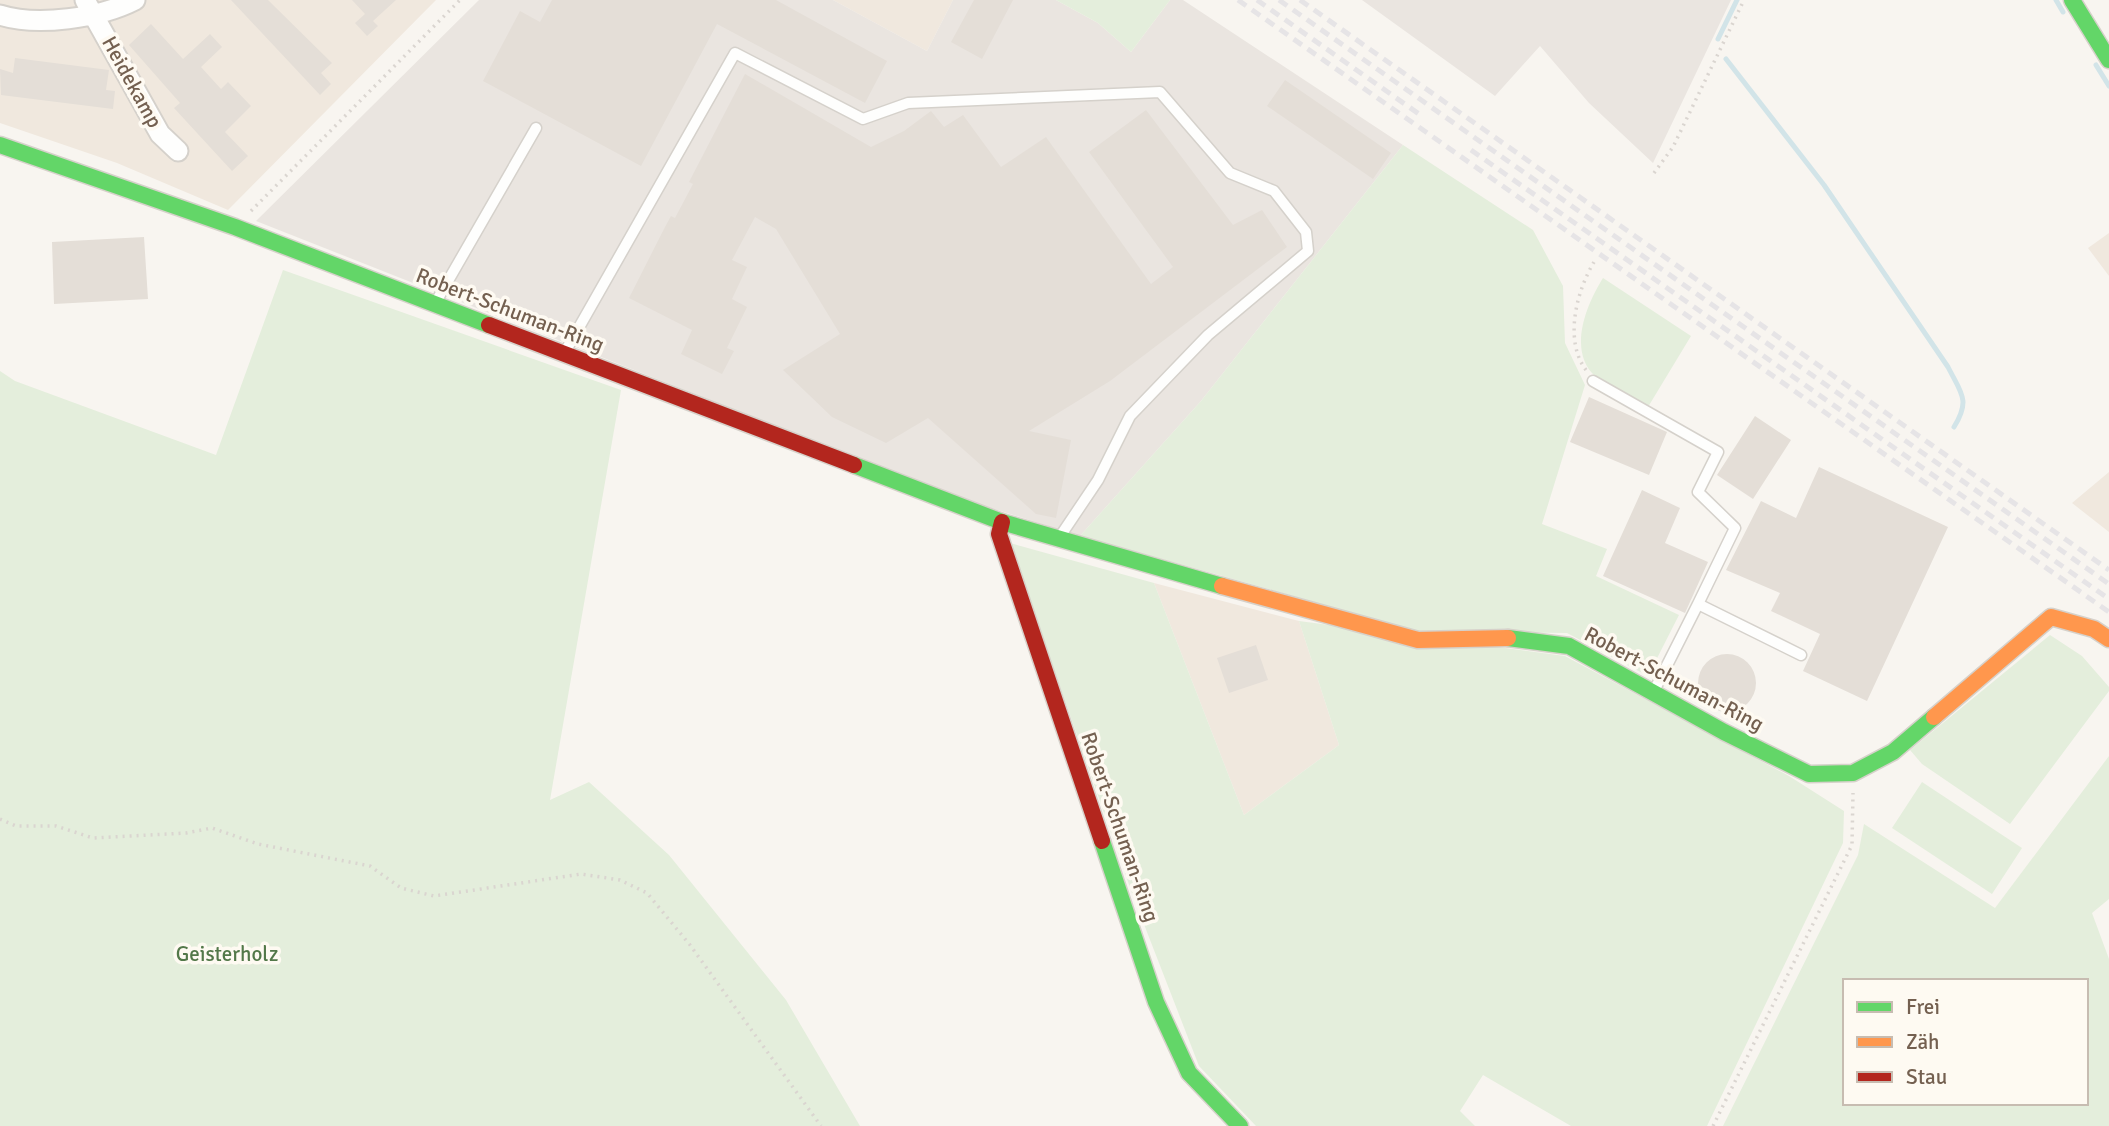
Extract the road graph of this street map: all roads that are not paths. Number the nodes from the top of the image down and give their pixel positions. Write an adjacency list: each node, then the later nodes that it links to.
1 (135, 0): 3 (street)
2 (2072, 0): 5 (street)
3 (89, 6): 4 (street); 8 (street, Heidekamp)
4 (0, 15)
5 (2109, 60)
6 (536, 128): 9 (lane)
7 (0, 145): 9 (street, Robert-Schuman-Ring)
8 (178, 151)
9 (435, 304): 10 (street, Robert-Schuman-Ring)
10 (565, 352): 12 (street, Robert-Schuman-Ring); 13 (lane)
11 (1593, 380): 14 (lane)
12 (1002, 522): 13 (street, Robert-Schuman-Ring); 18 (street, Robert-Schuman-Ring)
13 (1058, 540): 17 (street, Robert-Schuman-Ring)
14 (1698, 604): 16 (lane); 17 (lane)
15 (2109, 639): 17 (street, Robert-Schuman-Ring)
16 (1801, 655)
17 (1653, 692)
18 (1240, 1126)

